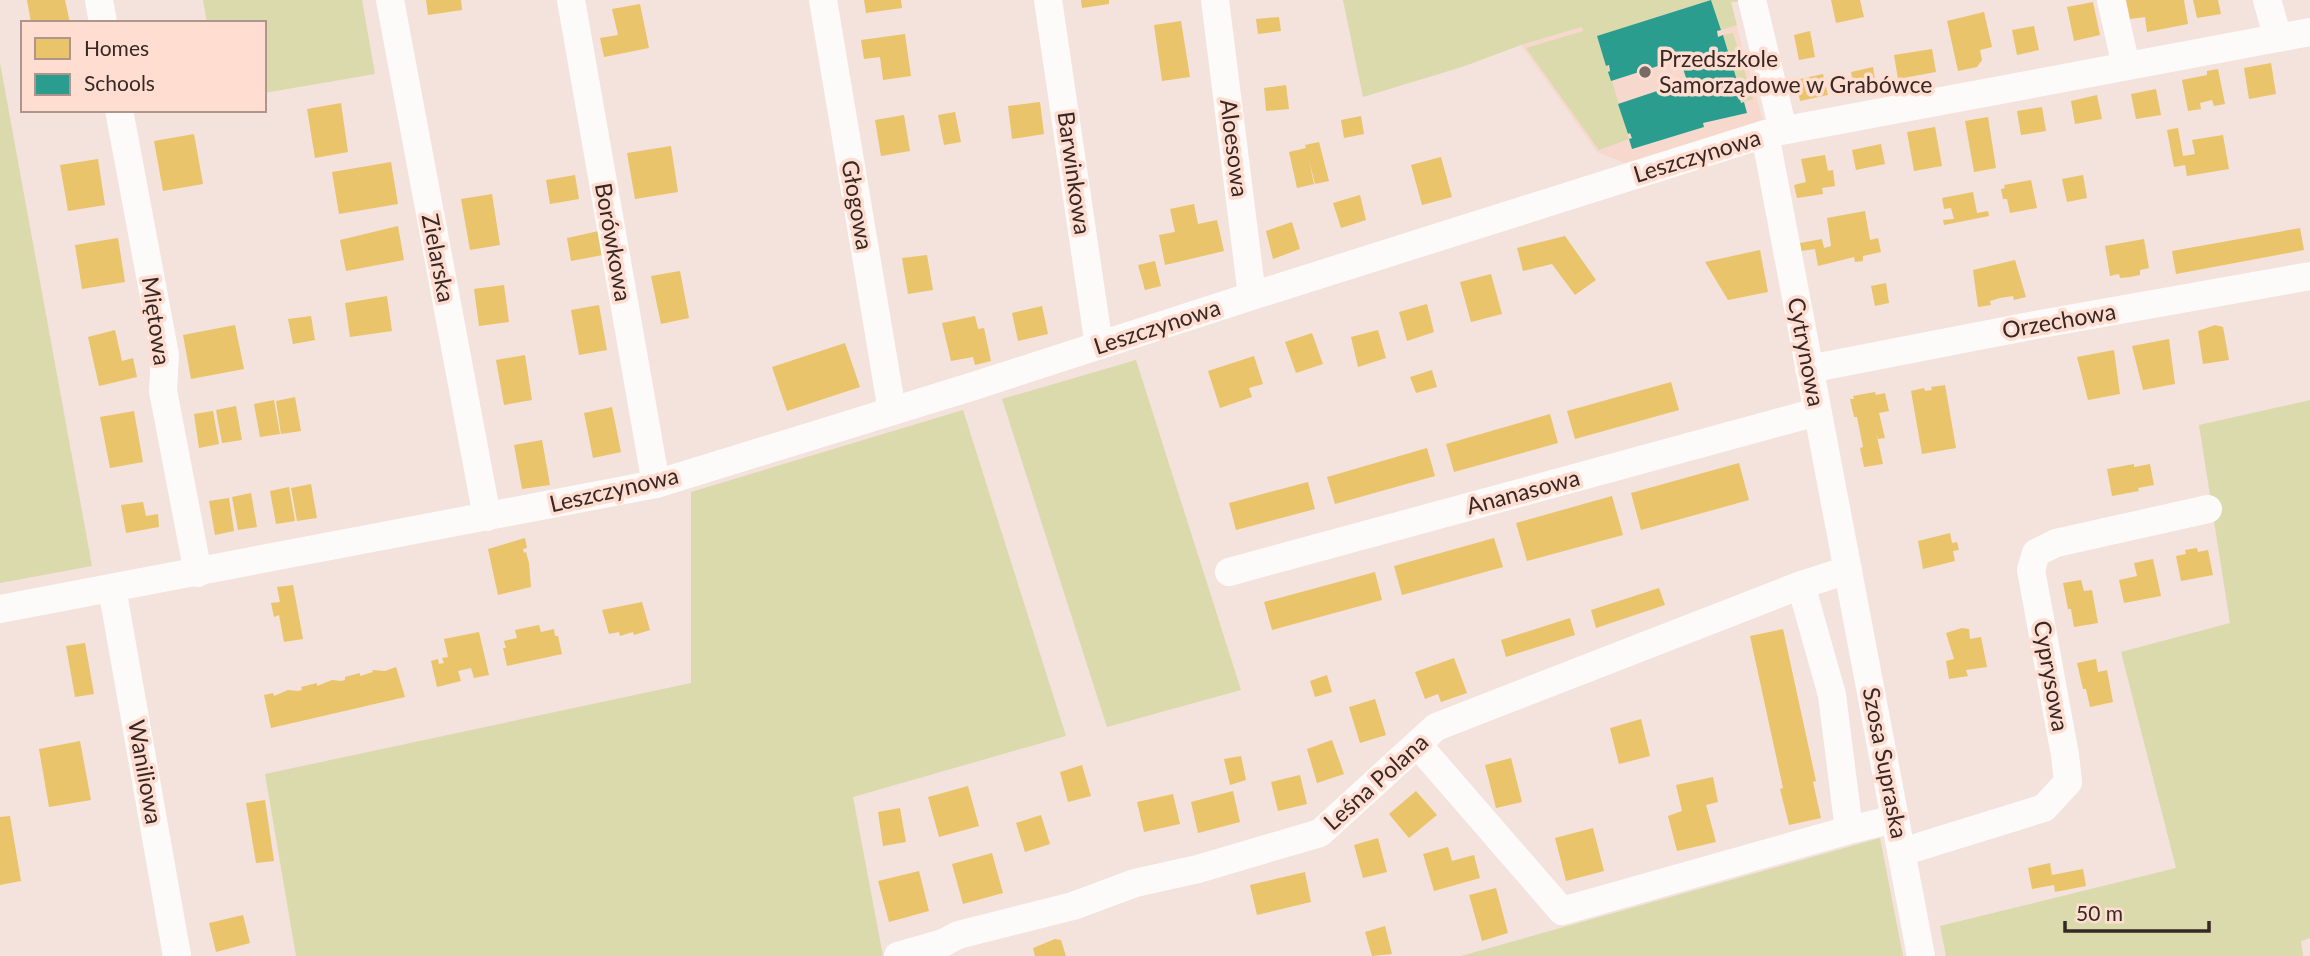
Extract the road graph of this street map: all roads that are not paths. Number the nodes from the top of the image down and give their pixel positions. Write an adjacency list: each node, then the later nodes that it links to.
1 (99, 0): 10 (street)
2 (390, 0): 24 (street, Zielarska)
3 (571, 0): 22 (street, Borówkowa)
4 (823, 0): 20 (street, Głogowa)
5 (1048, 0): 18 (street, Barwinkowa)
6 (1216, 0): 17 (street, Aloesowa)
7 (1752, 0): 15 (street, Cytrynowa)
8 (2111, 0): 13 (street)
9 (2267, 0): 12 (street)
10 (103, 21)
11 (2310, 32): 12 (street, Leszczynowa)
12 (2278, 38): 13 (street, Leszczynowa)
13 (2126, 66): 15 (street, Leszczynowa)
14 (120, 112): 27 (street, Miętowa)
15 (1774, 132): 17 (street, Leszczynowa); 19 (street, Cytrynowa)
16 (2310, 276): 19 (street, Orzechowa)
17 (1252, 296): 18 (street, Leszczynowa)
18 (1099, 346): 20 (street, Leszczynowa)
19 (1809, 369): 21 (street, Cytrynowa)
20 (892, 411): 22 (street, Leszczynowa)
21 (1817, 412): 25 (street, Cytrynowa); 26 (street, Ananasowa)
22 (656, 484): 24 (street, Leszczynowa)
23 (2208, 509): 34 (street, Cyprysowa)
24 (487, 517): 27 (street, Leszczynowa)
25 (1848, 570): 28 (street, Leśna Polana); 32 (street, Szosa Supraska)
26 (1229, 572)
27 (198, 573): 29 (street, Leszczynowa)
28 (1801, 585): 31 (street, Leśna Polana); 33 (street)
29 (112, 588): 30 (street, Leszczynowa); 35 (street, Waniliowa)
30 (0, 609)
31 (1418, 745): 33 (street); 36 (street, Leśna Polana)
32 (1895, 819): 33 (street); 34 (street, Szosa Supraska)
33 (1849, 830)
34 (1902, 852): 37 (street, Szosa Supraska)
35 (177, 956)
36 (898, 956)
37 (1921, 956)

